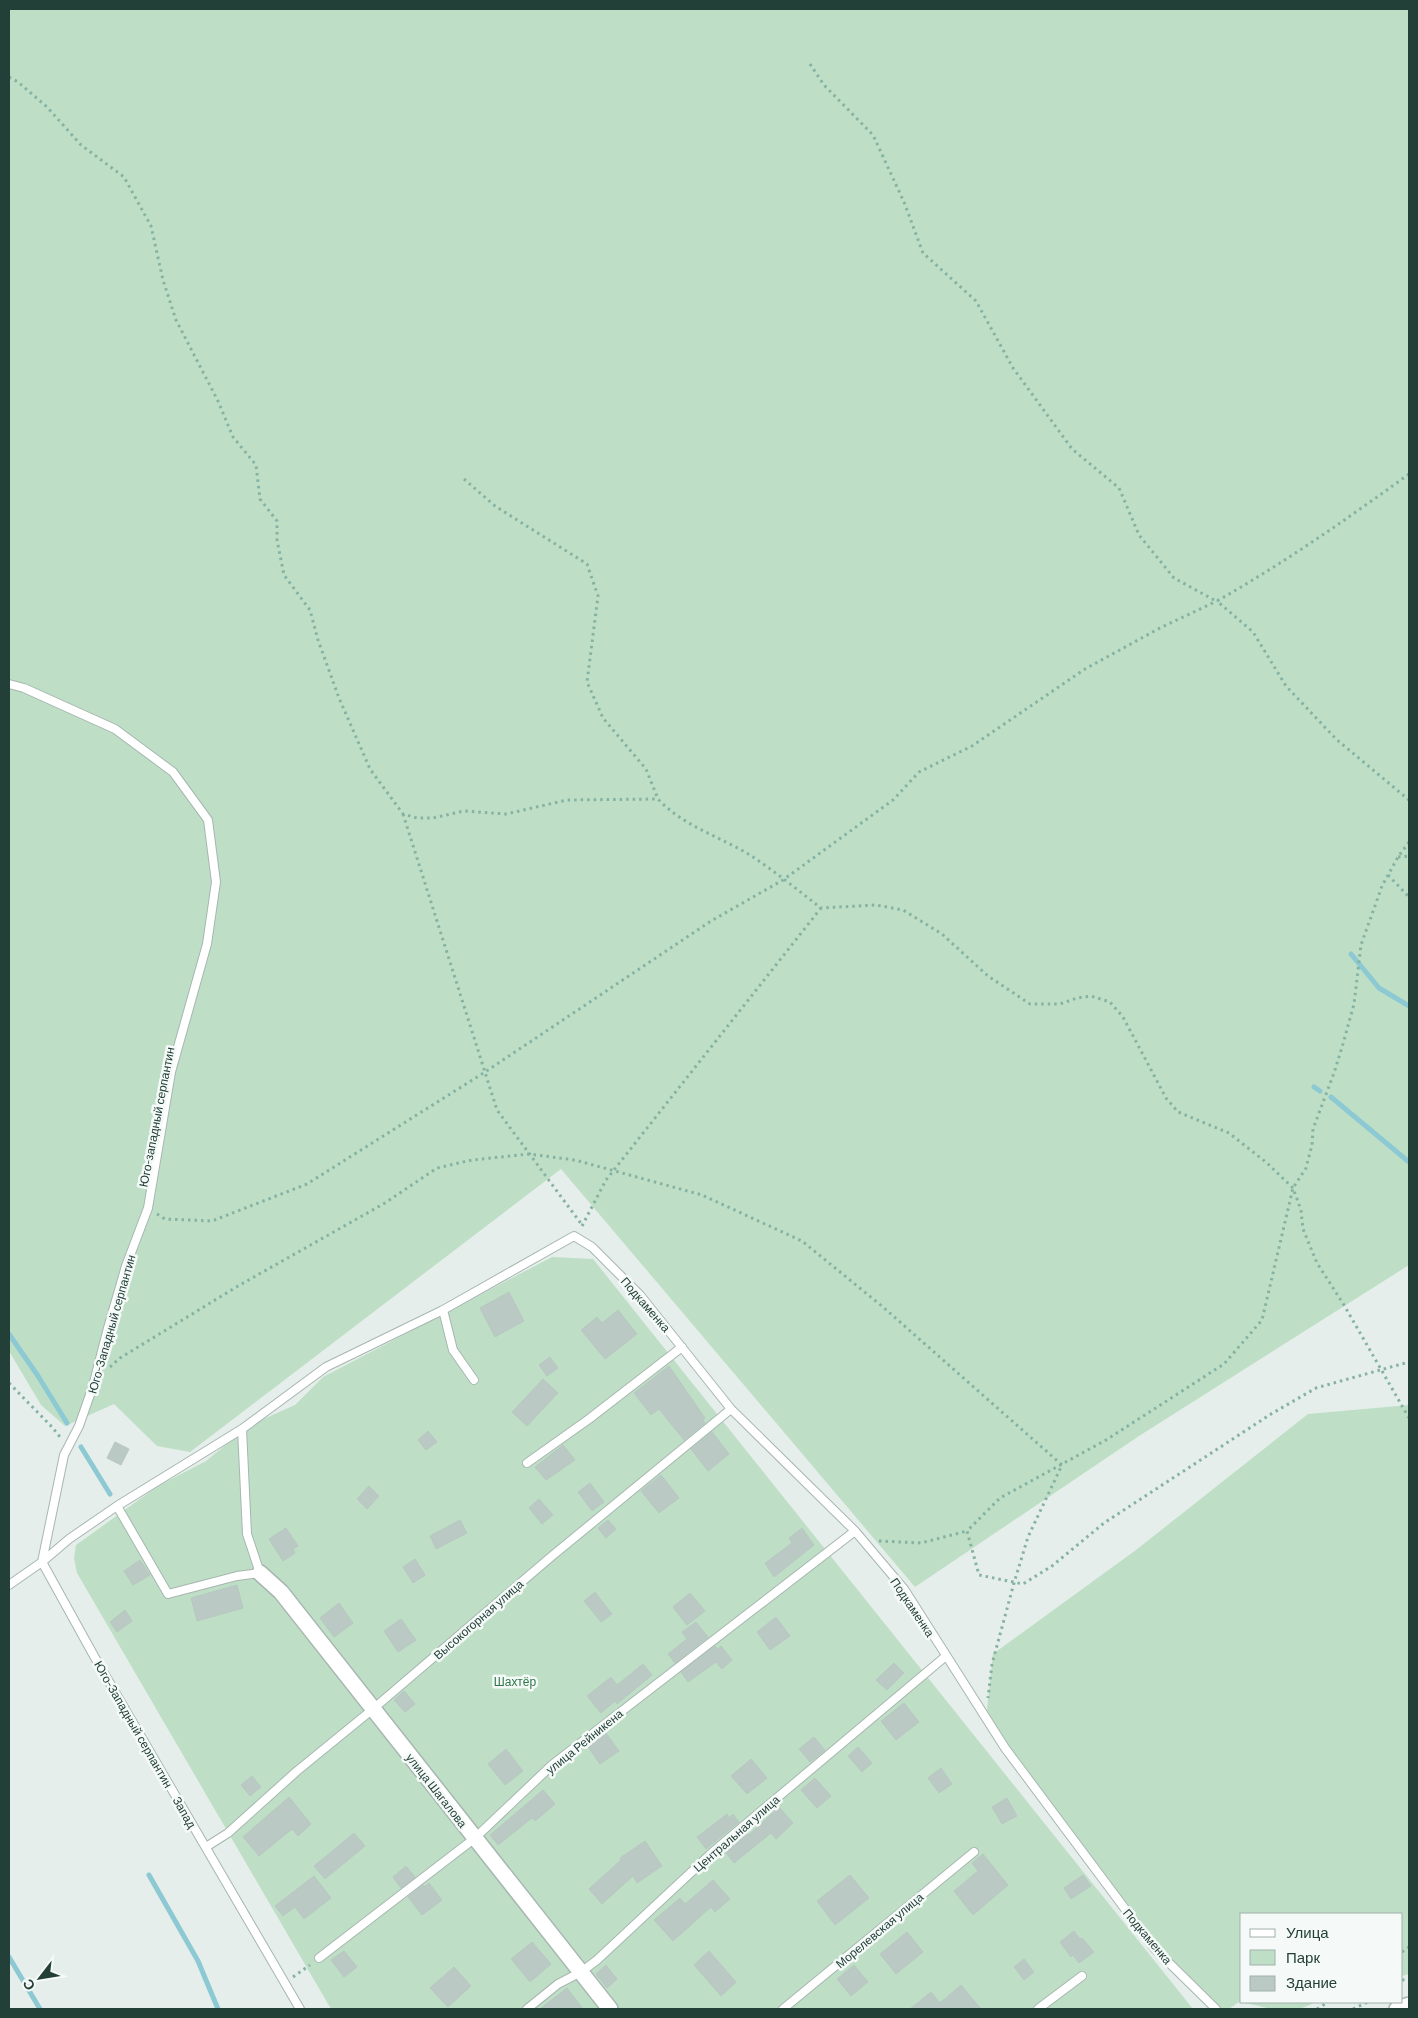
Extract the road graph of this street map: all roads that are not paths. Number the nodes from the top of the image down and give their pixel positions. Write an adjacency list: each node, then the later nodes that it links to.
1 (9, 684): 10 (lane, Юго-Западный серпантин)
2 (443, 1310): 3 (lane, Подкаменка); 4 (lane); 6 (lane)
3 (682, 1347): 5 (lane, Подкаменка); 7 (lane)
4 (474, 1380)
5 (731, 1409): 9 (lane, Подкаменка); 14 (lane, Высокогорная улица)
6 (242, 1429): 8 (lane); 11 (lane)
7 (527, 1463)
8 (117, 1506): 10 (lane); 11 (lane)
9 (855, 1531): 13 (lane, Подкаменка); 15 (lane, улица Рейникена)
10 (42, 1562): 12 (lane); 16 (lane, Юго-Западный серпантин)
11 (260, 1573): 14 (street, улица Шагалова)
12 (9, 1585)
13 (946, 1656): 19 (lane, Центральная улица); 27 (lane, Подкаменка)
14 (373, 1709): 15 (street, улица Шагалова); 16 (lane, Высокогорная улица)
15 (475, 1838): 18 (lane, улица Рейникена); 19 (street, улица Шагалова)
16 (206, 1847): 22 (lane)
17 (974, 1852): 25 (lane, Морелевская улица)
18 (318, 1958)
19 (581, 1972): 23 (lane, Центральная улица); 24 (street, улица Шагалова)
20 (1082, 1976): 26 (lane)
21 (1409, 2005): 28 (street)
22 (300, 2009)
23 (527, 2009)
24 (610, 2009)
25 (783, 2009)
26 (1038, 2009)
27 (1216, 2009)
28 (1397, 2009)

